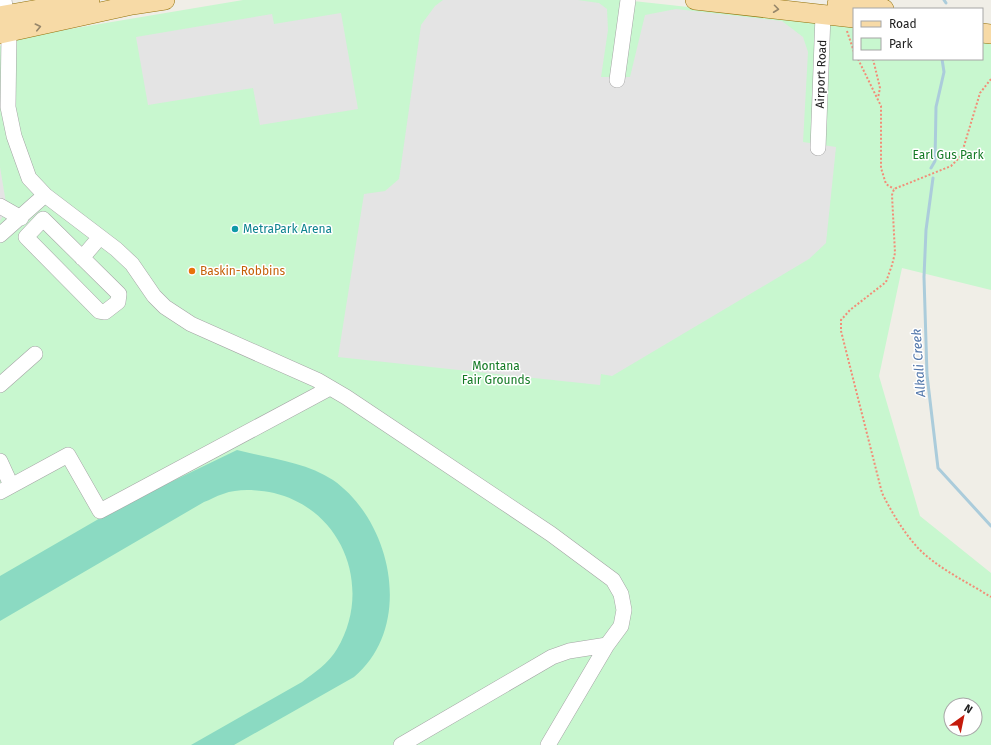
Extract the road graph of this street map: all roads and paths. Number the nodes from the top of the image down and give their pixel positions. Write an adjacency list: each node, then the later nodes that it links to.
1 (90, 0): 9 (main road)
2 (164, 0): 9 (main road, one-way to 2)
3 (628, 0): 13 (street)
4 (695, 0): 6 (main road, one-way to 6)
5 (802, 0): 6 (main road)
6 (823, 6): 7 (main road); 8 (main road); 17 (street, Airport Road)
7 (860, 8)
8 (853, 18)
9 (4, 20): 15 (street)
10 (858, 60): 14 (path)
11 (873, 60): 14 (path)
12 (991, 79): 18 (path)
13 (617, 80)
14 (877, 99): 18 (path)
15 (4, 107): 16 (street)
16 (7, 137): 19 (street)
17 (818, 148)
18 (894, 189): 30 (path)
19 (45, 195): 21 (street); 23 (street)
20 (0, 206): 21 (street)
21 (21, 218): 22 (street)
22 (0, 236)
23 (100, 237): 24 (street); 27 (street)
24 (82, 258): 24 (street)
25 (35, 354): 26 (street)
26 (0, 385)
27 (330, 388): 29 (street); 31 (street)
28 (0, 461): 29 (street)
29 (6, 488)
30 (991, 597)
31 (607, 645): 32 (street); 33 (street)
32 (401, 745)
33 (548, 745)

